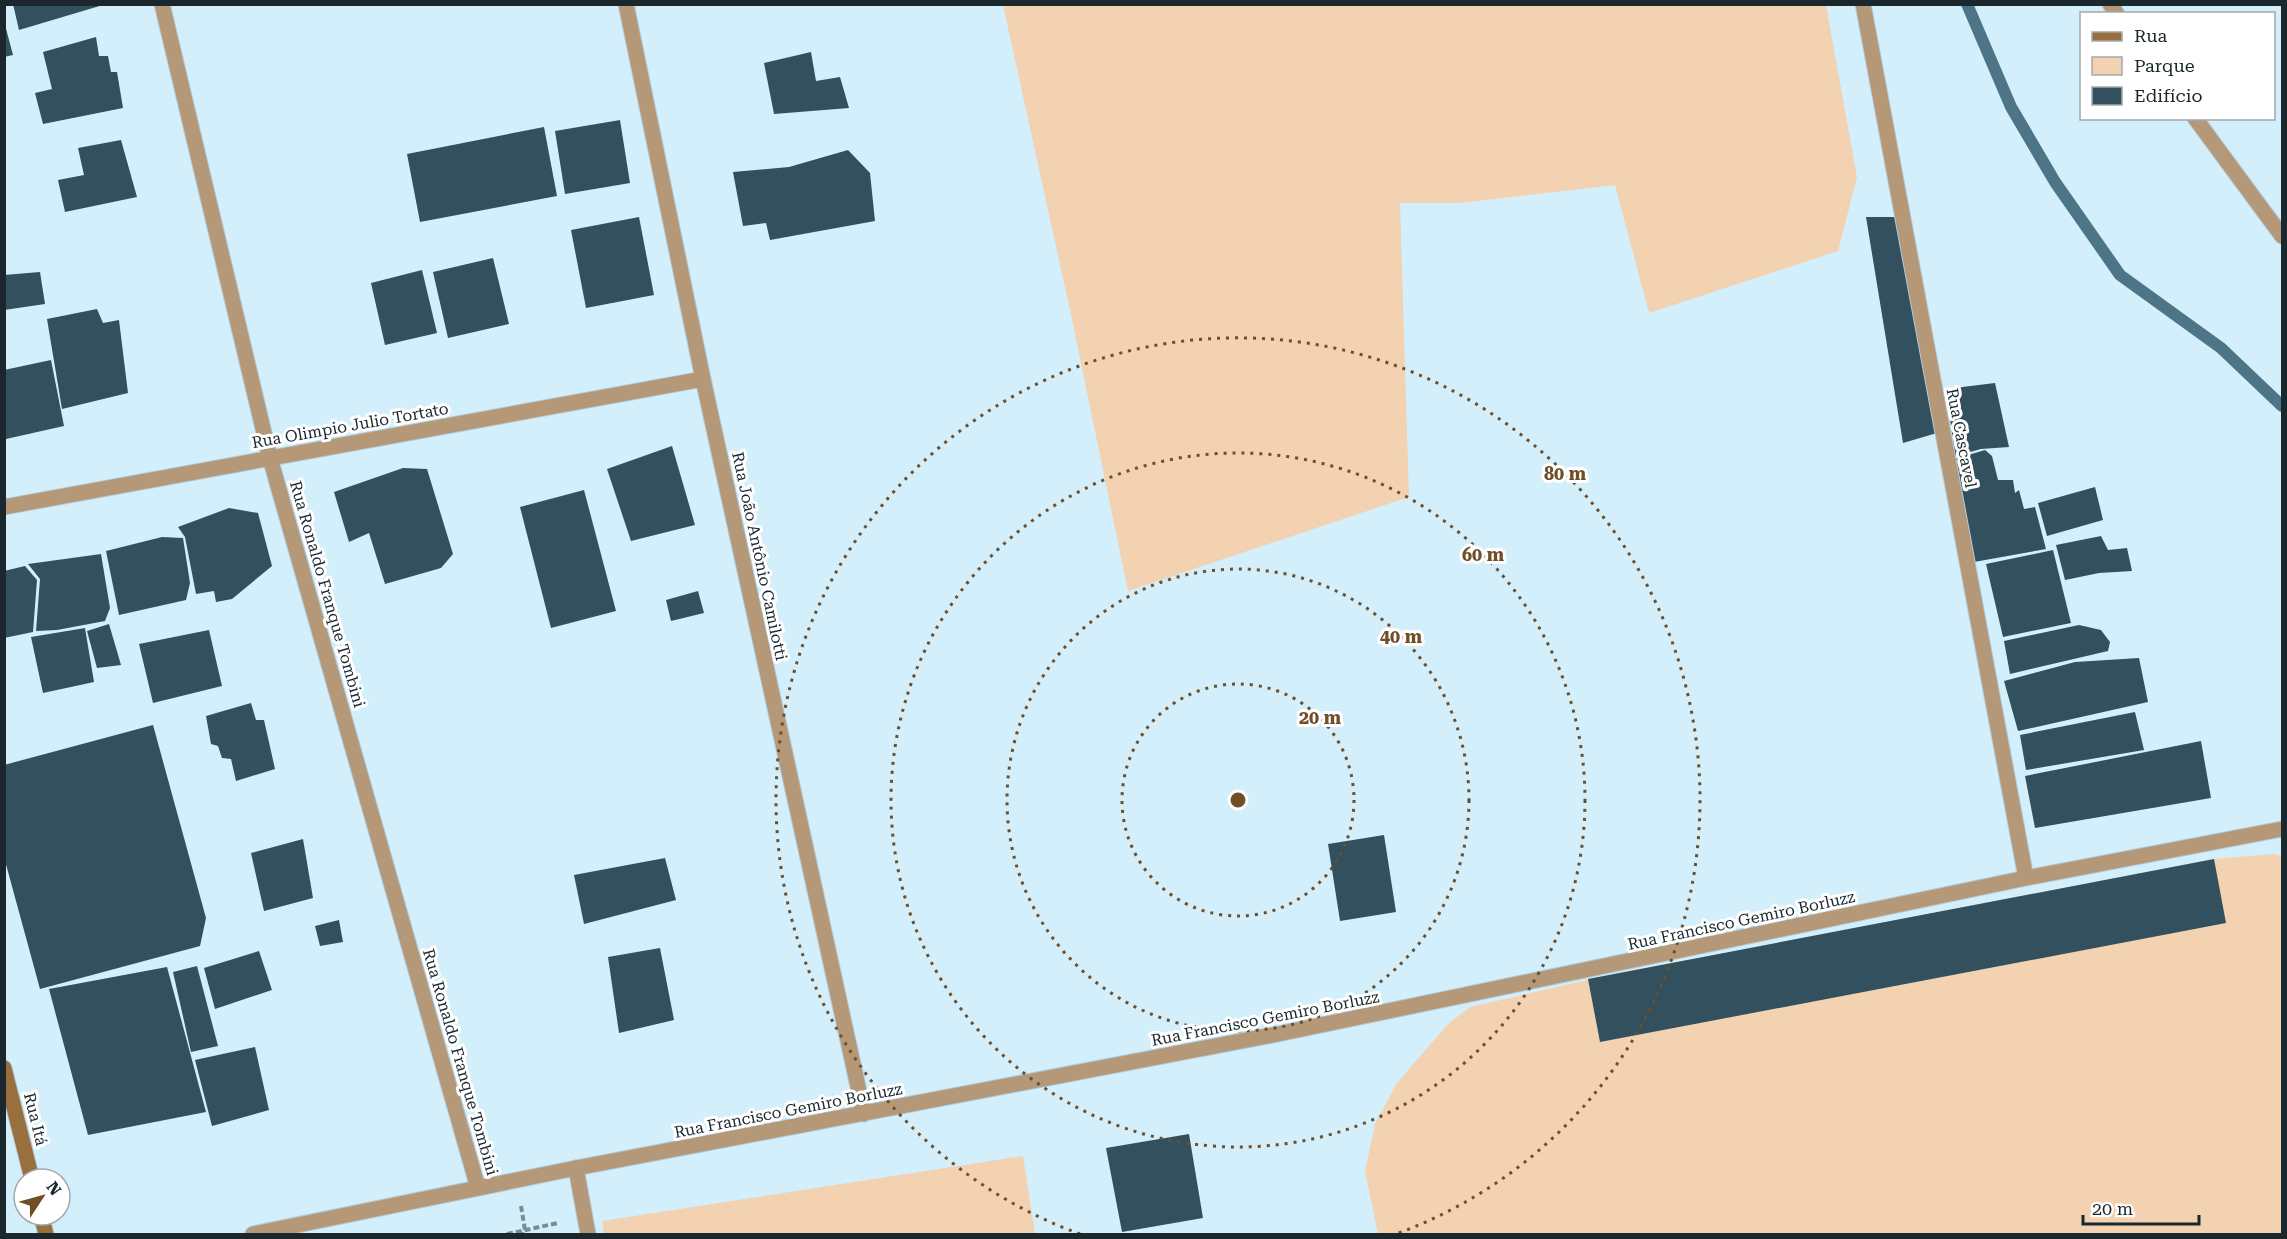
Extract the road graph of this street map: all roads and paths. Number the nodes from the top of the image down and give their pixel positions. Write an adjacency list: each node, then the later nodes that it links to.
1 (162, 4): 7 (street, Rua Ronaldo Franque Tombini)
2 (626, 4): 6 (street, Rua João Antônio Camilotti)
3 (1863, 4): 10 (street, Rua Cascavel)
4 (2196, 120): 5 (street)
5 (2283, 236)
6 (703, 379): 7 (street, Rua Olimpio Julio Tortato); 12 (street, Rua João Antônio Camilotti)
7 (270, 458): 8 (street, Rua Olimpio Julio Tortato); 15 (street, Rua Ronaldo Franque Tombini)
8 (4, 507)
9 (2283, 829): 10 (street, Rua Francisco Gemiro Borluzz)
10 (2026, 878): 12 (street, Rua Francisco Gemiro Borluzz)
11 (4, 1068): 13 (street, Rua Itá)
12 (864, 1114): 14 (street, Rua Francisco Gemiro Borluzz)
13 (29, 1167)
14 (576, 1168): 15 (street, Rua Francisco Gemiro Borluzz); 20 (street)
15 (478, 1188): 18 (street, Rua Francisco Gemiro Borluzz)
16 (560, 1228): 17 (path)
17 (524, 1232): 19 (path)
18 (253, 1234)
19 (507, 1234)
20 (588, 1234)

